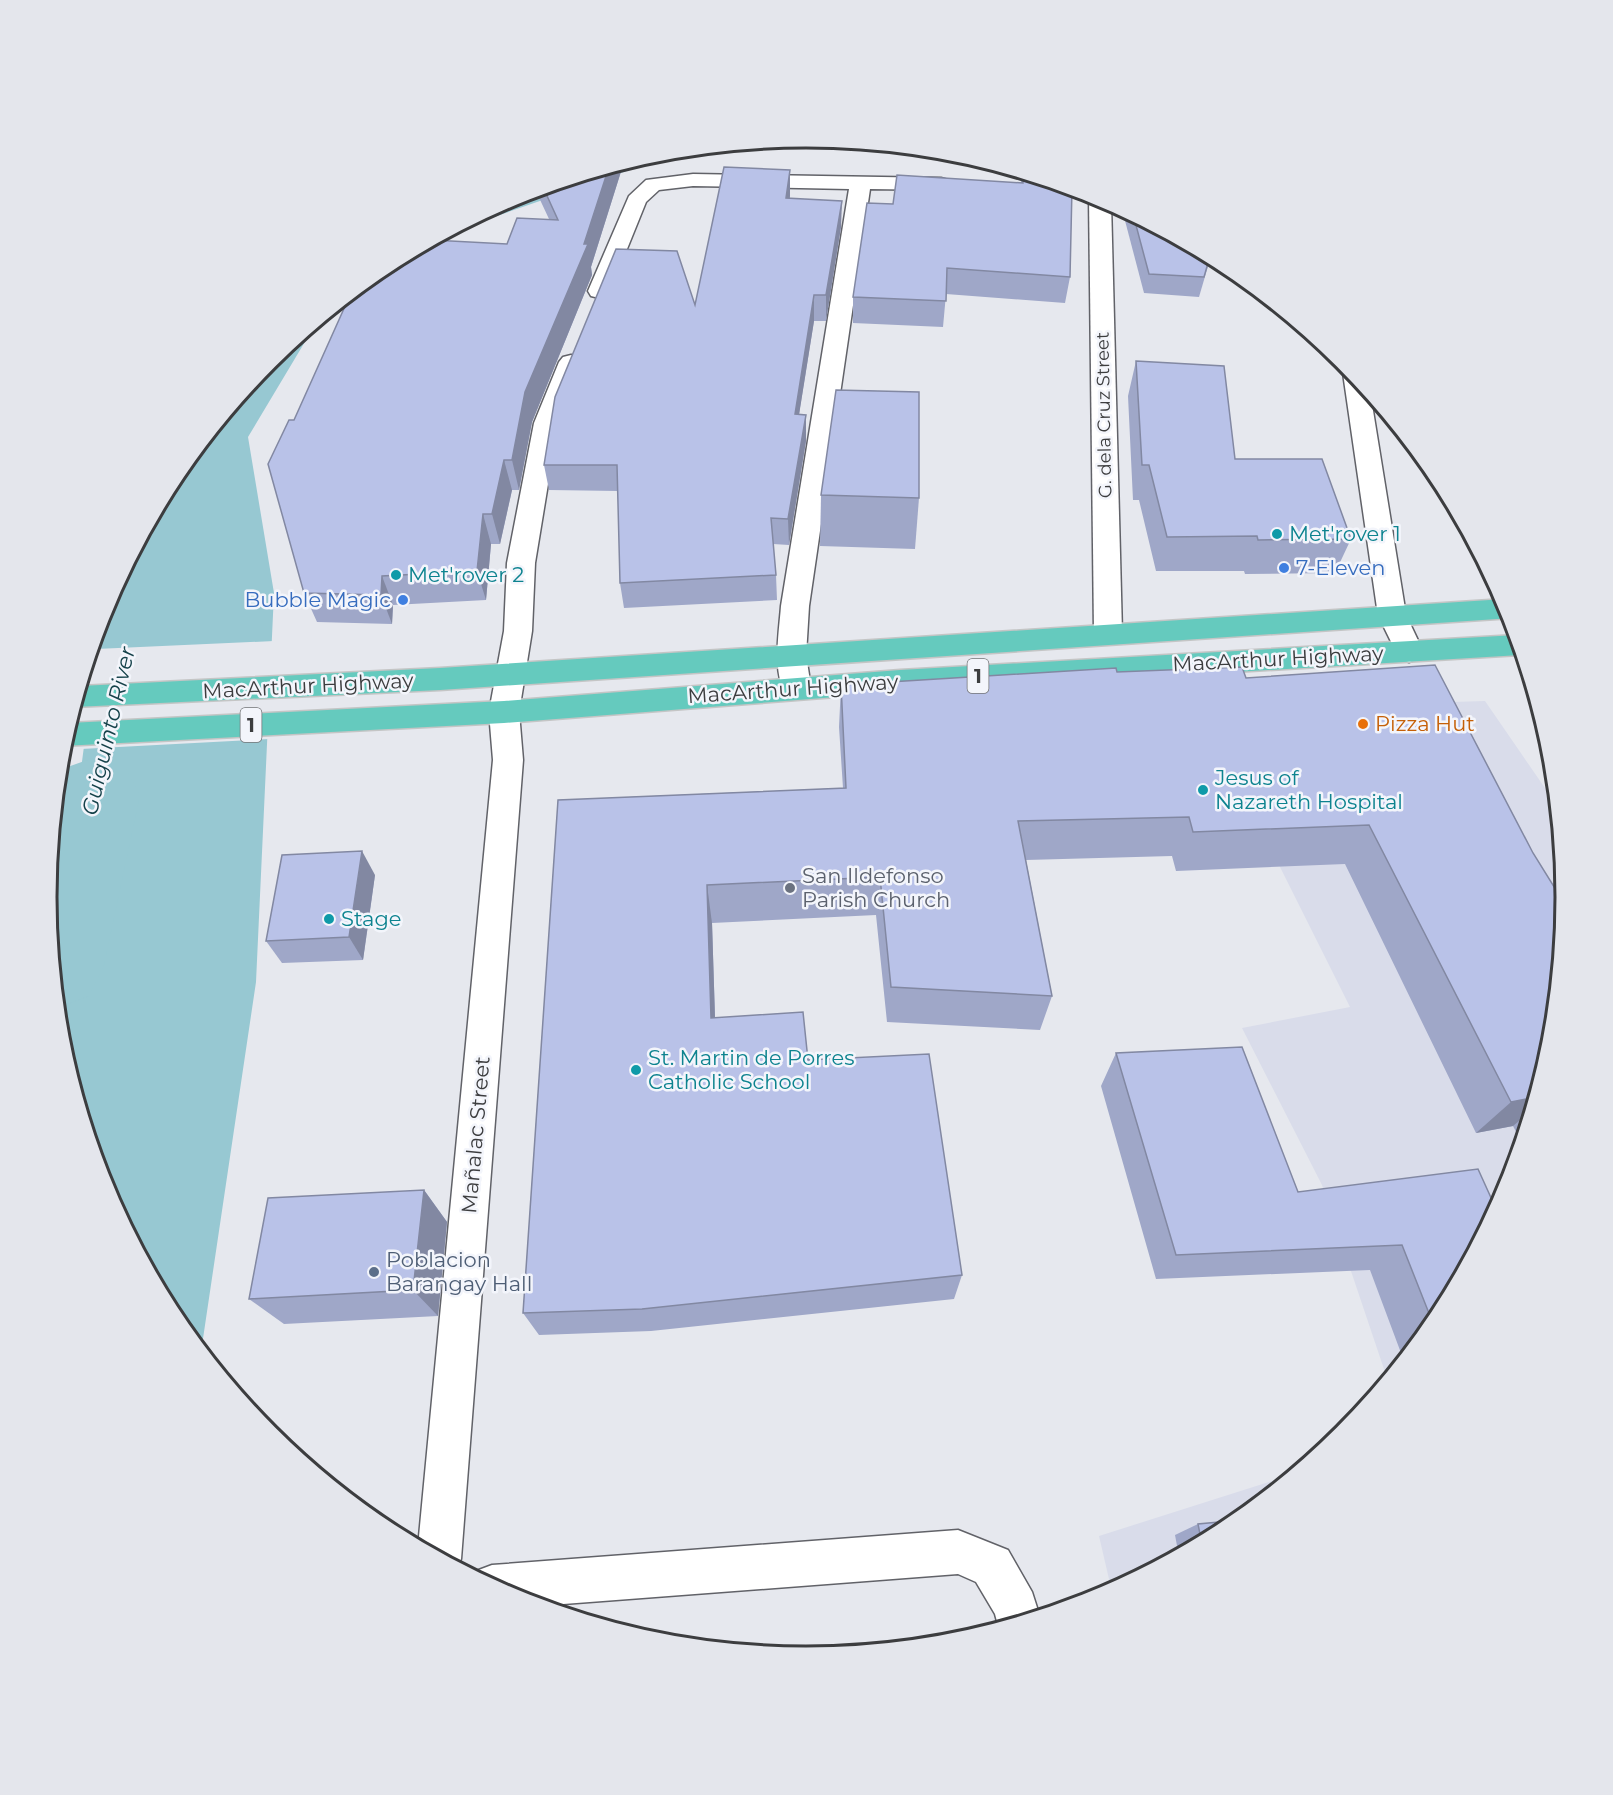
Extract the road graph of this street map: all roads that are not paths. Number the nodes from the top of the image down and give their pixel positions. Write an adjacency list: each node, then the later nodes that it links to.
1 (861, 182): 2 (street, Mañalac Street); 10 (street); 11 (street, Mañalac Street)
2 (968, 185)
3 (1100, 208): 7 (street, G. dela Cruz Street)
4 (1357, 389): 6 (street)
5 (1498, 610): 6 (highway, MacArthur Highway / 1)
6 (1392, 615): 7 (highway, MacArthur Highway / 1); 9 (street)
7 (1108, 633): 10 (highway, MacArthur Highway / 1)
8 (1512, 645): 9 (highway, MacArthur Highway / 1)
9 (1409, 651): 12 (highway, MacArthur Highway / 1)
10 (792, 656): 11 (highway, MacArthur Highway / 1); 12 (street)
11 (512, 673): 13 (highway, MacArthur Highway / 1); 14 (street, Mañalac Street)
12 (796, 688): 14 (highway, MacArthur Highway / 1)
13 (85, 697)
14 (504, 712): 15 (highway, MacArthur Highway / 1); 16 (street, Mañalac Street)
15 (75, 735)
16 (440, 1551)
17 (510, 1586): 18 (street)
18 (1018, 1616)

